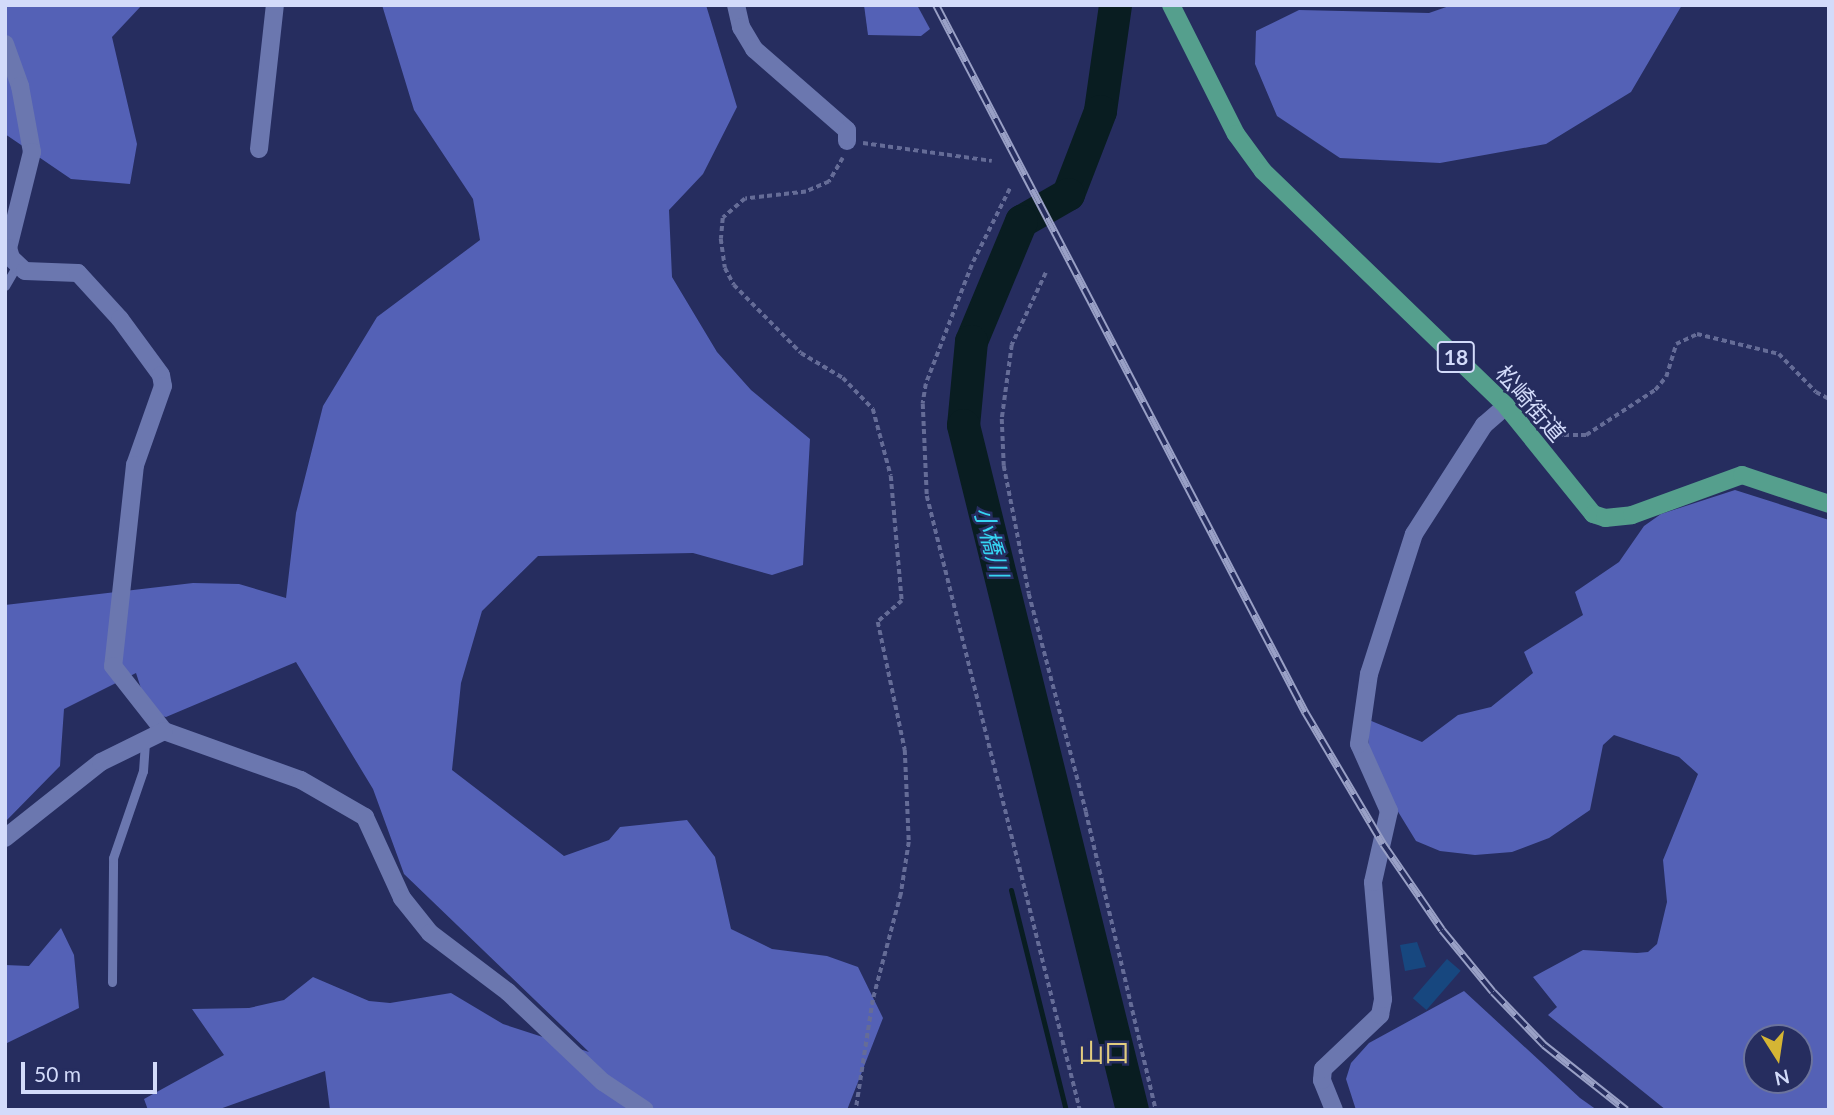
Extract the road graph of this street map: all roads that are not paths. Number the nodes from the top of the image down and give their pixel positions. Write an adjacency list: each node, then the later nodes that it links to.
1 (275, 5): 6 (street)
2 (736, 5): 5 (street)
3 (1171, 5): 9 (main road, 松崎街道 / 18)
4 (5, 44): 7 (street)
5 (848, 141)
6 (259, 149)
7 (16, 267): 8 (lane); 11 (street)
8 (5, 286)
9 (1506, 406): 10 (main road, 松崎街道 / 18); 16 (street)
10 (1829, 504)
11 (164, 731): 12 (street); 15 (street)
12 (145, 740): 13 (street); 14 (lane)
13 (5, 838)
14 (112, 982)
15 (645, 1110)
16 (1334, 1110)

